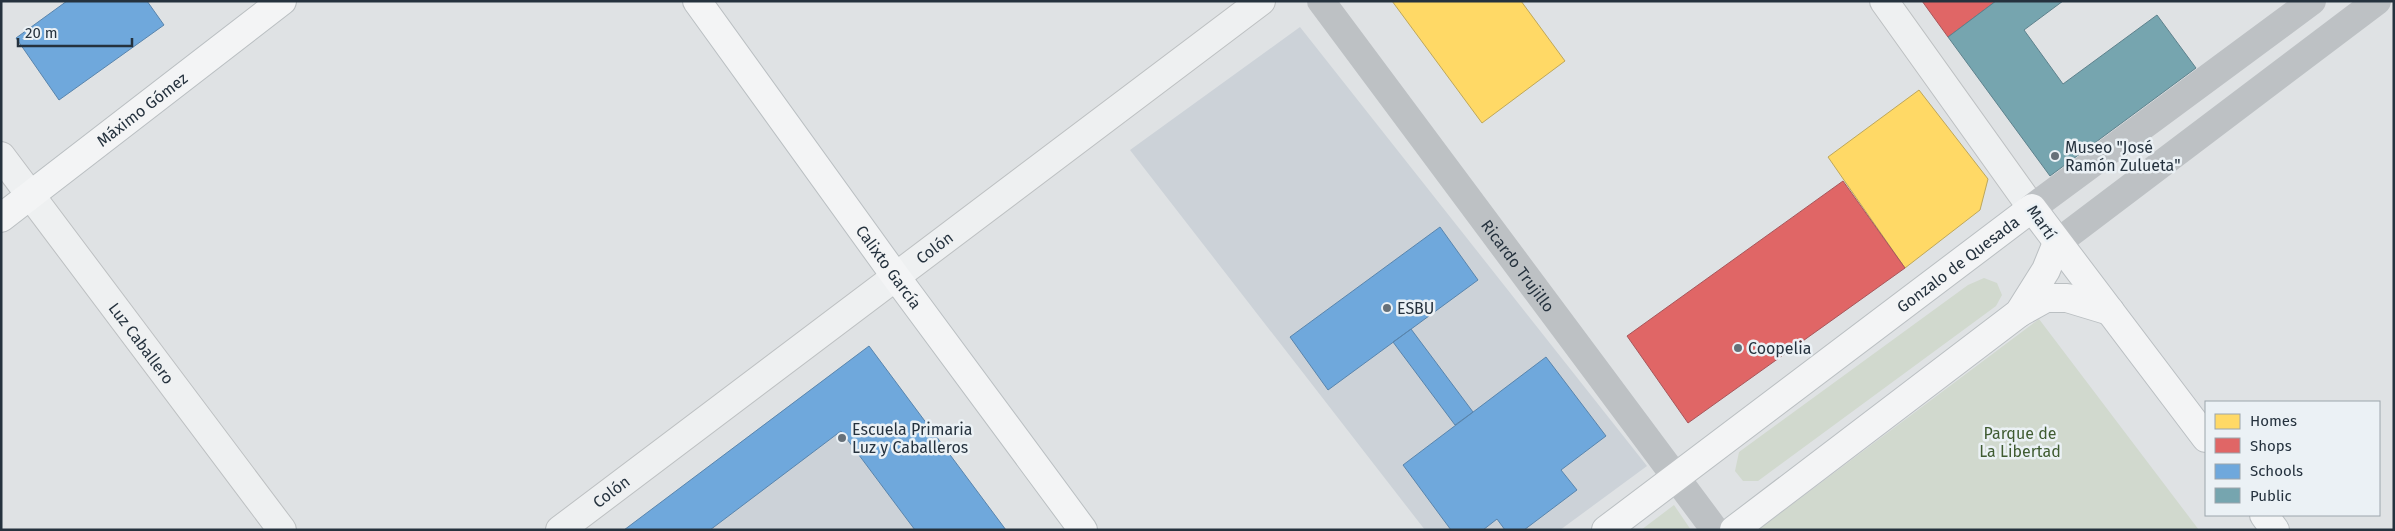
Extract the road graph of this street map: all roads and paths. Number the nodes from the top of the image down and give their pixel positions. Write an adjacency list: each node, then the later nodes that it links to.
1 (282, 1): 9 (main road, Máximo Gómez)
2 (697, 1): 13 (main road, Calixto García)
3 (1261, 1): 13 (street, Colón)
4 (1321, 1): 17 (main road, Ricardo Trujillo)
5 (1884, 1): 10 (street, Martí)
6 (2312, 1): 10 (main road, Gonzalo de Quesada)
7 (2377, 1): 12 (main road)
8 (1, 156): 9 (street, Luz Caballero)
9 (30, 196): 11 (main road, Máximo Gómez); 19 (street, Luz Caballero)
10 (2032, 208): 12 (main road, Martí); 17 (main road, Gonzalo de Quesada)
11 (1, 218)
12 (2057, 243): 14 (main road, Martí); 15 (main road)
13 (896, 277): 20 (street, Colón); 21 (main road, Calixto García)
14 (2110, 311): 15 (main road); 16 (main road, Martí)
15 (2019, 313): 24 (main road)
16 (2205, 437)
17 (1676, 477): 22 (main road, Gonzalo de Quesada); 23 (main road, Ricardo Trujillo)
18 (2265, 516): 25 (main road)
19 (282, 530)
20 (560, 530)
21 (1083, 530)
22 (1606, 530)
23 (1715, 530)
24 (1734, 530)
25 (2275, 530)

